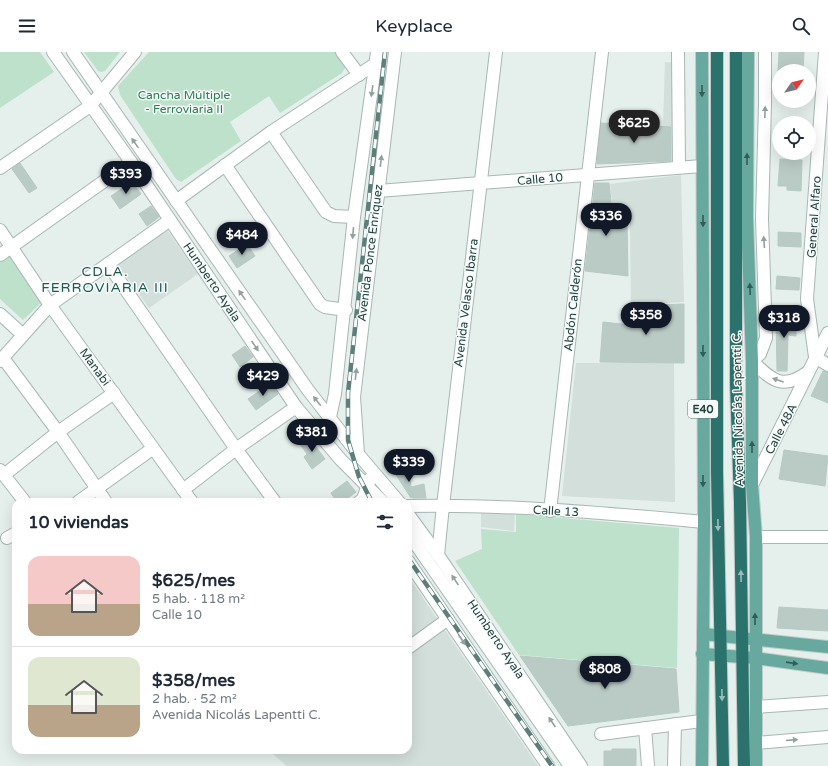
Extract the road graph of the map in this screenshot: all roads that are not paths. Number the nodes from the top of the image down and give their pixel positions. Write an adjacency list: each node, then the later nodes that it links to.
1 (53, 52): 19 (street, Humberto Ayala)
2 (135, 52): 18 (street)
3 (342, 52): 17 (street)
4 (377, 52): 16 (street, Avenida Ponce Enriquez)
5 (395, 52): 29 (street, Avenida Ponce Enriquez, one-way to 5)
6 (496, 52): 28 (street, Avenida Velasco Ibarra)
7 (602, 52): 26 (street, Abdón Calderón)
8 (678, 52): 24 (street)
9 (702, 52): 23 (main road, E40, one-way to 23)
10 (716, 52): 82 (highway, Avenida Nicolás Lapentti C. / E40, one-way to 82)
11 (736, 52): 27 (highway, Avenida Nicolás Lapentti C.)
12 (748, 52): 27 (main road, Avenida Nicolás Lapentti C., one-way to 12)
13 (765, 52): 44 (street, one-way to 13)
14 (825, 52): 42 (street, General Alfaro)
15 (76, 53): 18 (street, Humberto Ayala)
16 (375, 64): 17 (street); 31 (street, Avenida Ponce Enriquez, one-way to 31)
17 (359, 75): 20 (street)
18 (100, 94): 19 (street); 30 (street, Humberto Ayala, one-way to 18)
19 (90, 106): 21 (street, Humberto Ayala); 25 (street)
20 (271, 132): 22 (street); 31 (street)
21 (131, 162): 32 (street, Humberto Ayala); 34 (street)
22 (225, 165): 30 (street); 38 (street)
23 (702, 166): 24 (street, Calle 10); 74 (main road, E40, one-way to 74)
24 (679, 167): 26 (street, Calle 10)
25 (0, 168)
26 (587, 175): 28 (street, Calle 10); 72 (street, Abdón Calderón)
27 (741, 177): 44 (main road, Avenida Nicolás Lapentti C., one-way to 27); 83 (highway, Avenida Nicolás Lapentti C., one-way to 27)
28 (480, 184): 29 (street, Calle 10); 71 (street, Avenida Velasco Ibarra)
29 (378, 191): 54 (street, Avenida Ponce Enriquez, one-way to 29)
30 (176, 201): 49 (street, Humberto Ayala, one-way to 30)
31 (354, 217): 38 (street, Avenida Ponce Enriquez, one-way to 38)
32 (170, 220): 36 (street); 48 (street, Humberto Ayala, one-way to 48)
33 (0, 230): 34 (street, Manabi)
34 (11, 247): 35 (street); 37 (street, Manabi)
35 (0, 255)
36 (108, 264): 37 (street); 53 (street)
37 (50, 305): 41 (street); 47 (street, Manabi)
38 (346, 310): 49 (street, Avenida Ponce Enriquez)
39 (0, 314): 41 (street)
40 (828, 333): 42 (street, Calle 48A)
41 (23, 335): 43 (street)
42 (815, 357): 45 (street); 46 (street, Calle 48A)
43 (2, 359): 50 (street)
44 (752, 361): 46 (street, one-way to 44); 59 (main road, Avenida Nicolás Lapentti C., one-way to 44)
45 (828, 365)
46 (808, 372): 59 (street, Calle 48A)
47 (114, 393): 50 (street); 52 (street, Manabi)
48 (296, 407): 51 (street, Humberto Ayala); 53 (street)
49 (330, 417): 51 (street, Avenida Ponce Enriquez); 54 (street, Humberto Ayala)
50 (58, 432): 57 (street); 60 (street)
51 (321, 438): 55 (street, Humberto Ayala)
52 (152, 449): 60 (street); 61 (street, Manabi)
53 (236, 449): 61 (street); 66 (street)
54 (358, 454): 55 (street); 56 (street, Humberto Ayala)
55 (351, 470): 58 (street, Humberto Ayala)
56 (373, 473): 58 (street); 69 (street, Humberto Ayala)
57 (3, 478): 62 (street)
58 (367, 485): 67 (street); 68 (street, Humberto Ayala)
59 (752, 485): 75 (main road, Avenida Nicolás Lapentti C.)
60 (97, 488): 63 (street); 64 (street)
61 (183, 490): 65 (street, Manabi)
62 (21, 498)
63 (83, 498)
64 (103, 498)
65 (189, 498)
66 (272, 498)
67 (364, 498)
68 (379, 498)
69 (395, 498)
70 (412, 506): 71 (street, Calle 13)
71 (442, 506): 72 (street, Calle 13); 78 (street, Avenida Velasco Ibarra)
72 (550, 511): 74 (street, Calle 13)
73 (412, 519): 78 (street, Humberto Ayala)
74 (704, 522): 81 (main road, E40)
75 (756, 537): 76 (street); 84 (main road, Avenida Nicolás Lapentti C., one-way to 75)
76 (828, 537)
77 (412, 539): 101 (street, Humberto Ayala)
78 (438, 555): 102 (street, Humberto Ayala, one-way to 78)
79 (412, 568): 80 (street)
80 (448, 619): 85 (street); 100 (street, one-way to 100)
81 (702, 634): 82 (main road); 87 (main road, E40)
82 (721, 635): 83 (main road); 88 (highway, Avenida Nicolás Lapentti C. / E40)
83 (741, 637): 84 (main road); 89 (highway, Avenida Nicolás Lapentti C.)
84 (755, 639): 86 (main road); 90 (main road, Avenida Nicolás Lapentti C.)
85 (412, 645)
86 (828, 647)
87 (702, 654): 88 (main road); 94 (main road, E40)
88 (721, 656): 89 (main road); 106 (highway, Avenida Nicolás Lapentti C. / E40, one-way to 106)
89 (742, 657): 90 (main road); 107 (highway, Avenida Nicolás Lapentti C.)
90 (755, 658): 91 (main road, one-way to 91); 93 (main road, Avenida Nicolás Lapentti C.)
91 (828, 668)
92 (828, 702): 93 (street)
93 (756, 708): 99 (main road, Avenida Nicolás Lapentti C.)
94 (701, 721): 95 (street); 105 (main road, E40)
95 (675, 724): 96 (street); 104 (street)
96 (645, 728): 97 (street); 103 (street)
97 (602, 734)
98 (828, 737): 99 (street, one-way to 98)
99 (756, 743): 108 (main road, Avenida Nicolás Lapentti C.)
100 (548, 766)
101 (570, 766)
102 (582, 766)
103 (648, 766)
104 (674, 766)
105 (702, 766)
106 (723, 766)
107 (744, 766)
108 (756, 766)

